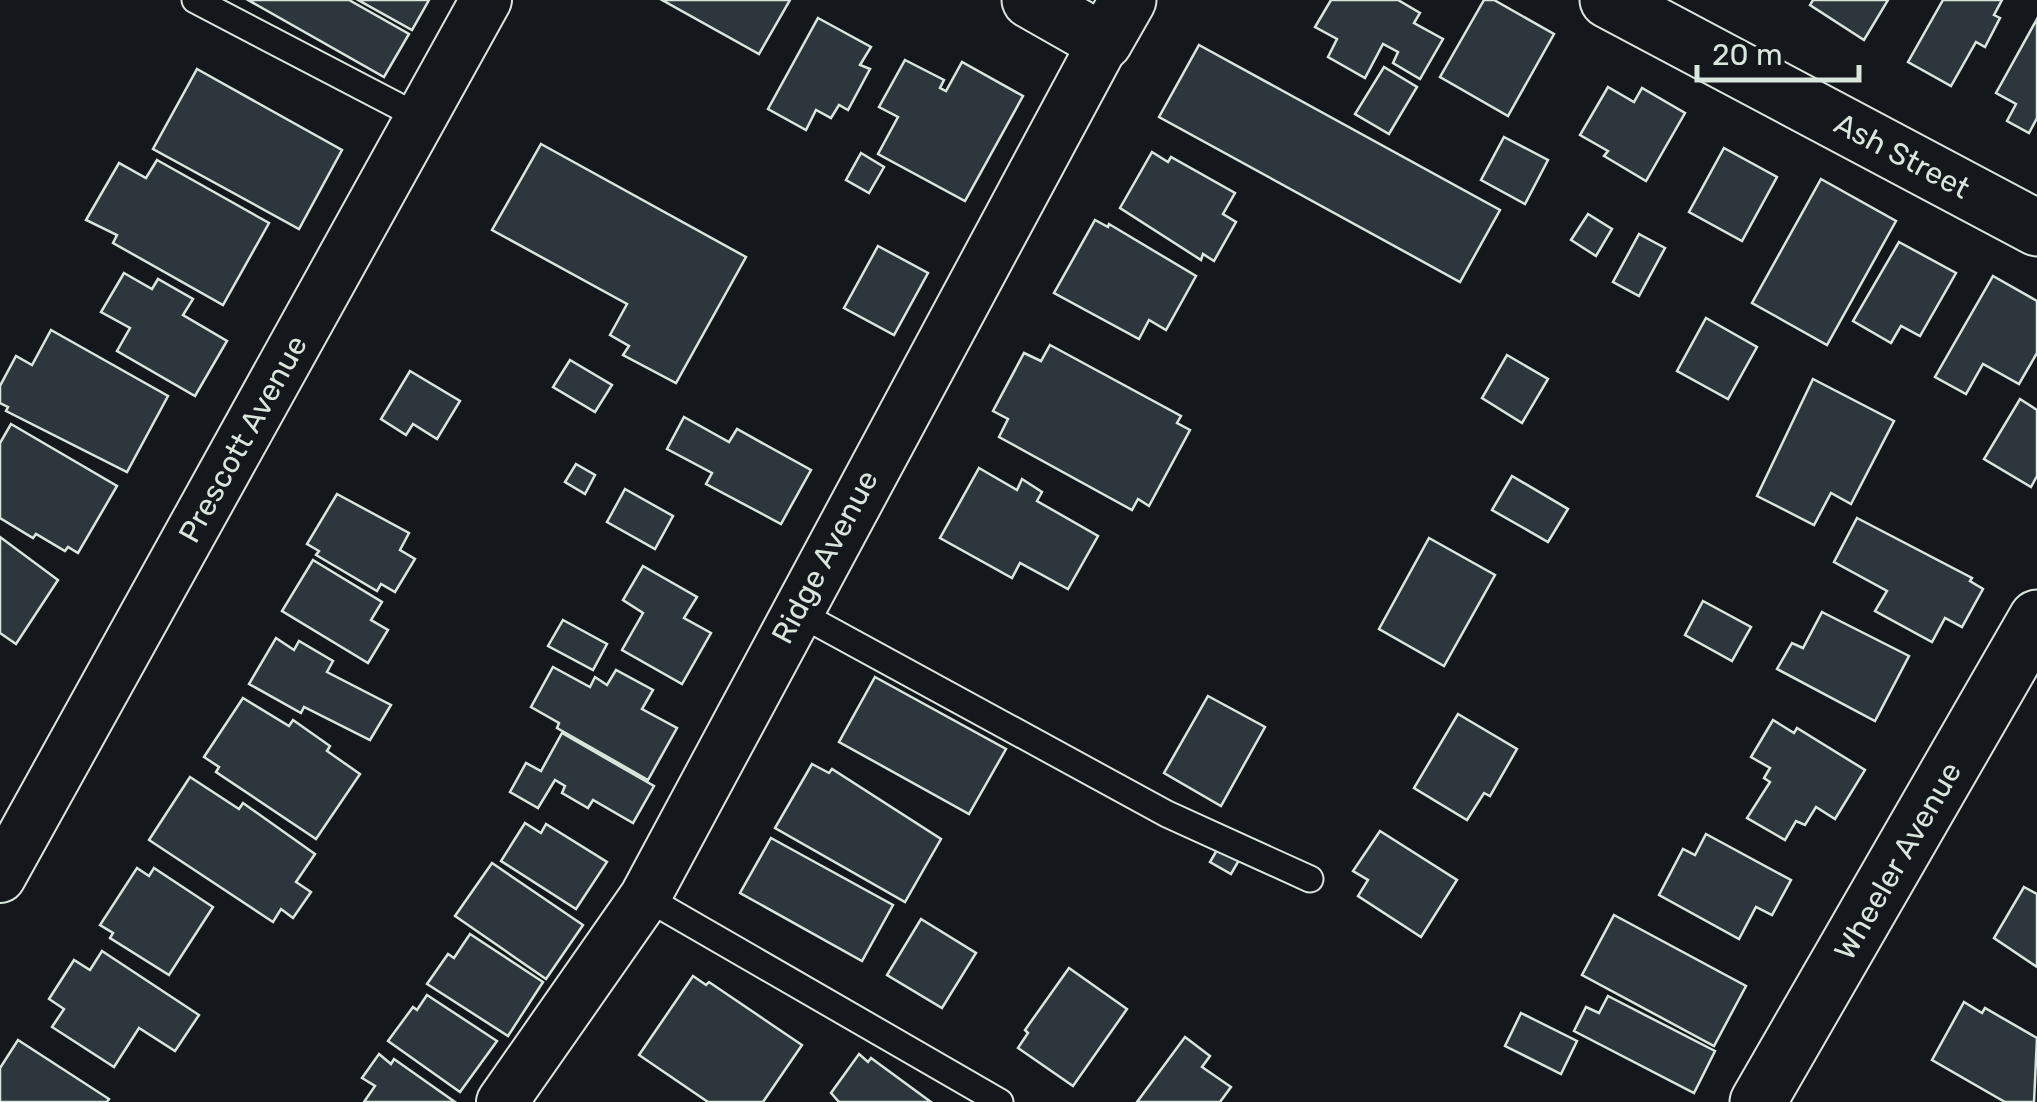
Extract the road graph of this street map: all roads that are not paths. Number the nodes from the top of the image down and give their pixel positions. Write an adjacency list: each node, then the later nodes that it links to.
1 (195, 0): 6 (lane)
2 (486, 0): 6 (street, Prescott Avenue)
3 (1030, 0): 5 (street)
4 (1608, 0): 7 (street, Ash Street)
5 (1116, 21): 8 (street, Ridge Avenue)
6 (421, 118): 10 (street, Prescott Avenue)
7 (2037, 228)
8 (795, 611): 11 (lane); 12 (street, Ridge Avenue)
9 (2037, 618): 15 (street, Wheeler Avenue)
10 (0, 877)
11 (1310, 879)
12 (645, 896): 13 (street, Ridge Avenue); 14 (lane)
13 (502, 1102)
14 (1000, 1102)
15 (1758, 1102)

